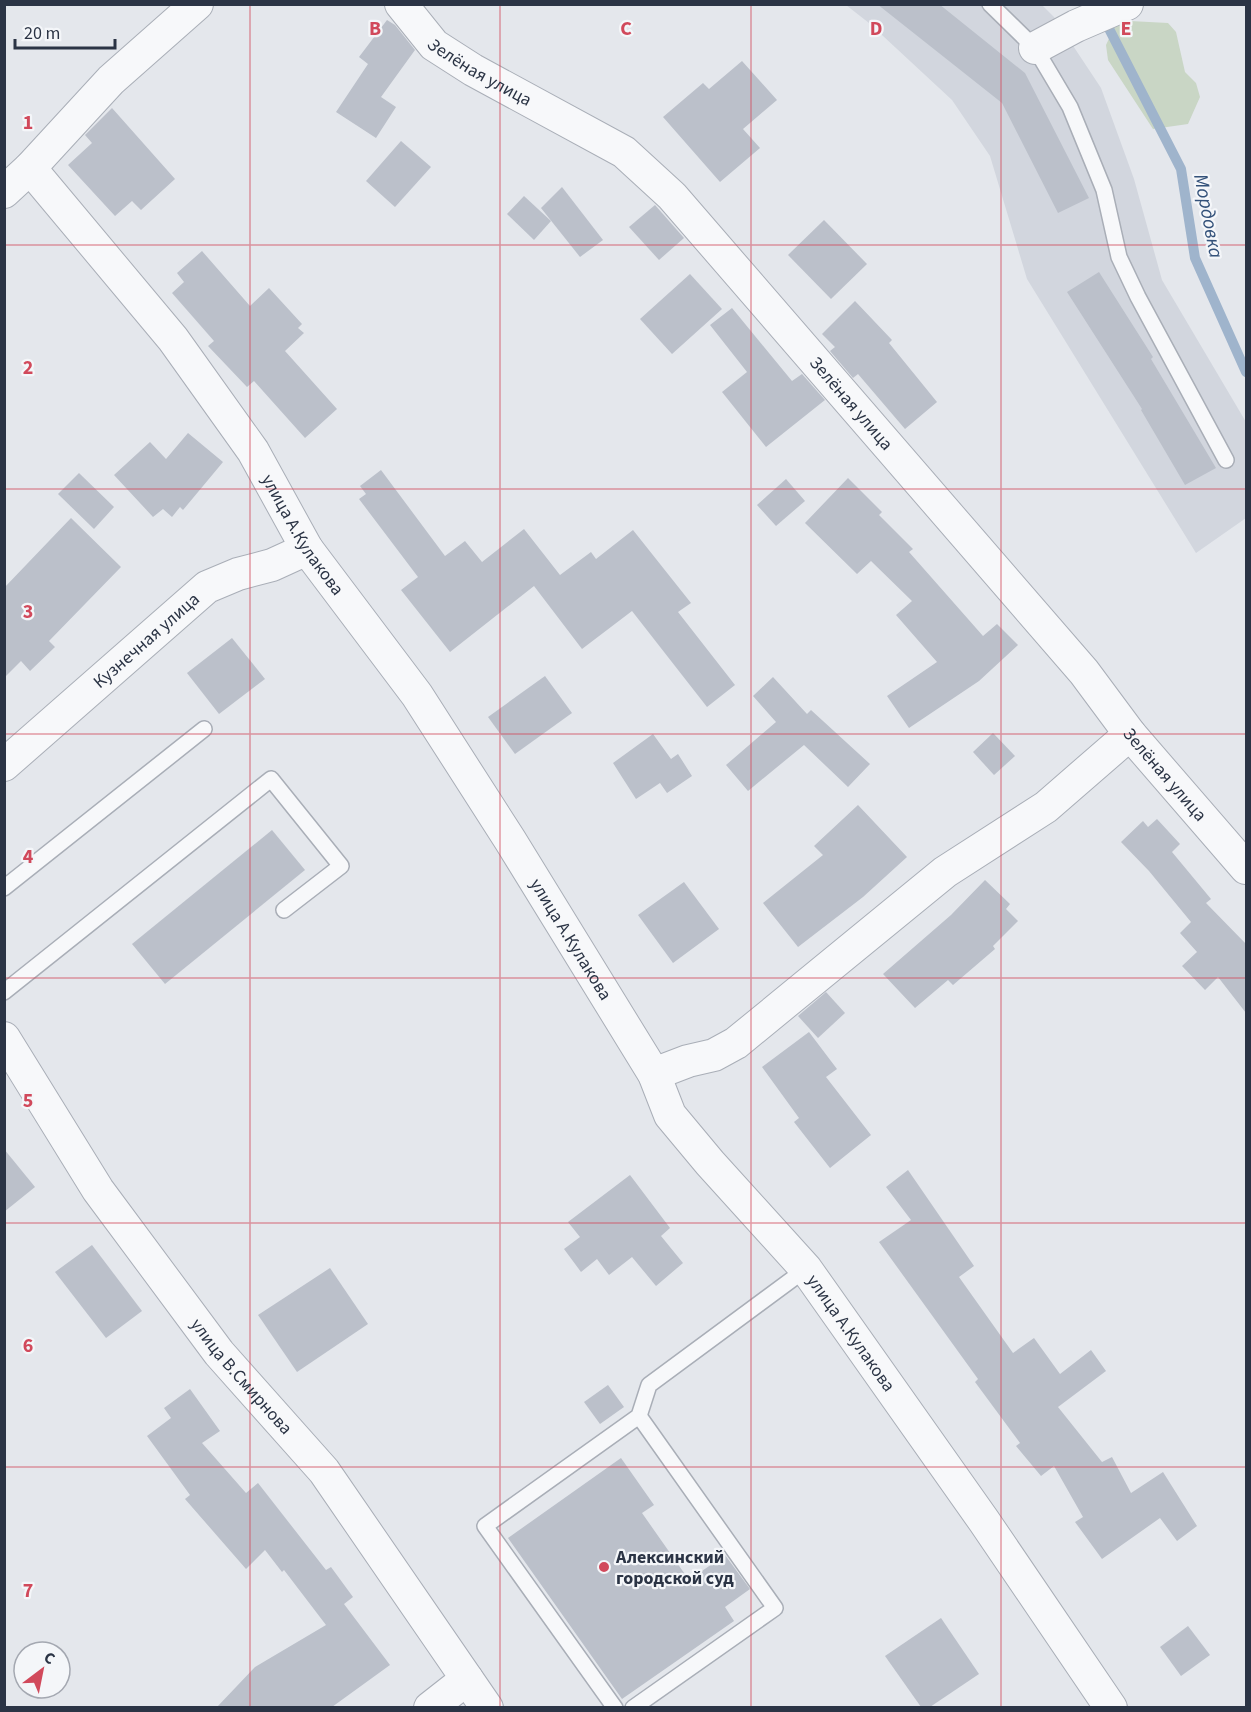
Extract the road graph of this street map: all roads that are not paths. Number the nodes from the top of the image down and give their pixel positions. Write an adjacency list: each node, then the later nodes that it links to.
1 (197, 4): 6 (street)
2 (401, 4): 11 (street, Зелёная улица)
3 (990, 4): 5 (lane)
4 (1127, 4): 5 (street)
5 (1035, 48): 8 (lane)
6 (30, 168): 7 (street); 9 (street, улица А.Кулакова)
7 (4, 192)
8 (1226, 460)
9 (307, 549): 12 (street, Кузнечная улица); 18 (street, улица А.Кулакова)
10 (204, 729): 14 (lane)
11 (1130, 734): 13 (street, Зелёная улица); 18 (street)
12 (4, 765)
13 (1246, 868)
14 (4, 888)
15 (284, 910): 16 (lane)
16 (4, 992)
17 (4, 1038): 21 (street, улица В.Смирнова)
18 (654, 1074): 19 (street, улица А.Кулакова)
19 (806, 1269): 20 (lane); 26 (street, улица А.Кулакова)
20 (639, 1416): 24 (lane); 25 (lane)
21 (467, 1679): 22 (street); 23 (street, улица В.Смирнова)
22 (430, 1707)
23 (487, 1707)
24 (615, 1707)
25 (633, 1707)
26 (1111, 1707)

